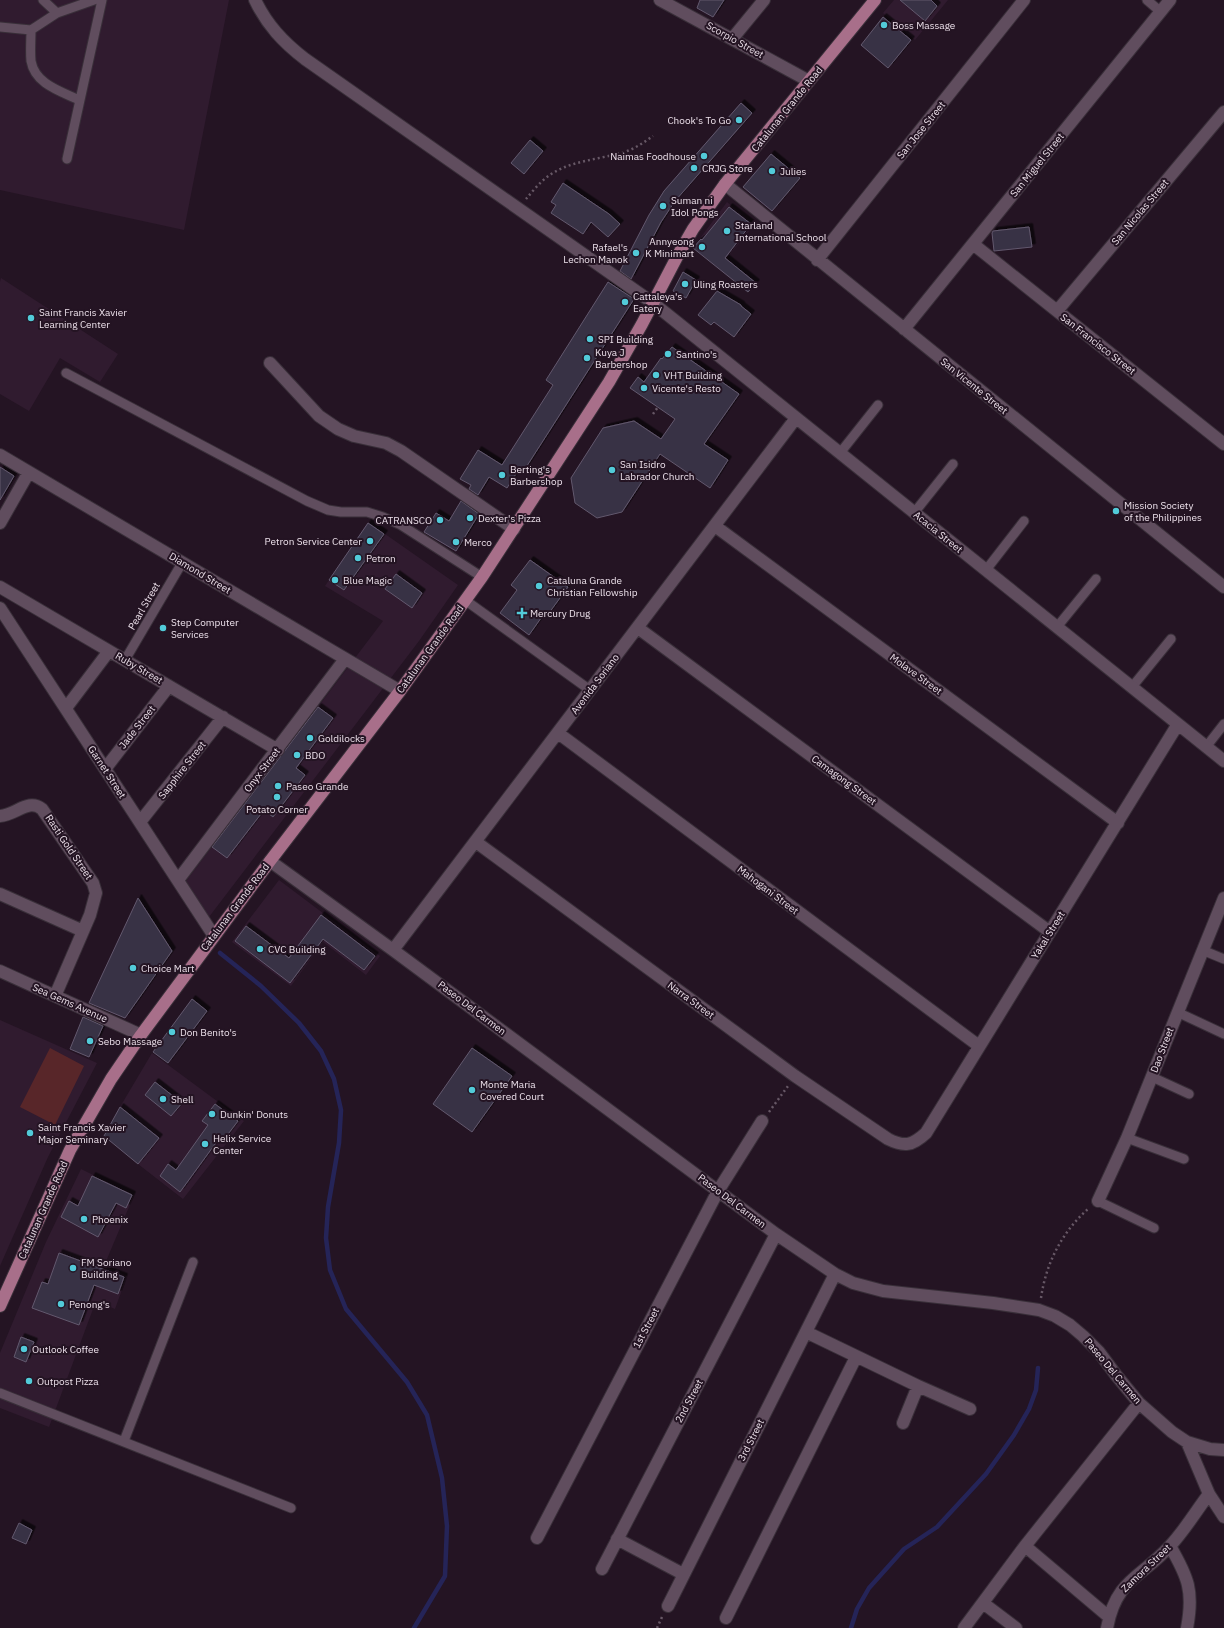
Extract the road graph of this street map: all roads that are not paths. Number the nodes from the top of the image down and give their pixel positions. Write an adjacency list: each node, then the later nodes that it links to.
1 (43, 0): 12 (lane)
2 (94, 0): 12 (lane)
3 (102, 0): 17 (lane)
4 (255, 0): 23 (street, Acacia Street)
5 (660, 0): 15 (street, Scorpio Street)
6 (764, 0): 15 (street)
7 (875, 0): 16 (main road, Catalunan Grande Road)
8 (1024, 0): 22 (street, San Jose Street)
9 (1147, 0): 11 (lane)
10 (1170, 0): 11 (street, San Miguel Street)
11 (1161, 12): 21 (street, San Miguel Street)
12 (57, 13): 14 (lane)
13 (0, 27): 14 (lane)
14 (31, 30): 17 (lane)
15 (732, 39): 16 (street, Scorpio Street)
16 (809, 81): 20 (main road, Catalunan Grande Road)
17 (79, 100): 19 (lane)
18 (1224, 112): 24 (street, San Nicolas Street)
19 (67, 158)
20 (725, 184): 22 (street, San Vicente Street); 23 (main road, Catalunan Grande Road)
21 (973, 244): 24 (street, San Francisco Street); 25 (street, San Miguel Street)
22 (817, 260): 25 (street, San Vicente Street)
23 (653, 303): 29 (street, Acacia Street); 39 (main road, Catalunan Grande Road)
24 (1057, 311): 30 (street, San Francisco Street)
25 (904, 330): 45 (street, San Vicente Street)
26 (270, 363): 39 (street)
27 (66, 373): 42 (lane)
28 (878, 405): 31 (lane)
29 (796, 418): 31 (street, Acacia Street); 38 (street, Avenida Soriano)
30 (1224, 444)
31 (840, 453): 35 (street, Acacia Street)
32 (0, 455): 34 (street, Diamond Street)
33 (953, 464): 35 (lane)
34 (29, 472): 37 (street); 40 (street, Diamond Street)
35 (914, 513): 41 (street, Acacia Street)
36 (1024, 521): 41 (lane)
37 (0, 523)
38 (715, 526): 49 (street, Avenida Soriano); 69 (street, Molave Street)
39 (514, 529): 42 (main road, Catalunan Grande Road)
40 (182, 563): 52 (street, Diamond Street); 53 (lane, Pearl Street)
41 (986, 570): 48 (street, Acacia Street)
42 (482, 577): 46 (main road, Catalunan Grande Road)
43 (1096, 579): 48 (lane)
44 (0, 587): 51 (street, Ruby Street)
45 (1224, 587)
46 (466, 600): 56 (lane); 57 (main road, Catalunan Grande Road)
47 (0, 608): 58 (street, Garnet Street)
48 (1057, 627): 55 (street, Acacia Street)
49 (638, 628): 56 (street, Avenida Soriano); 76 (street, Camagong Street)
50 (1171, 638): 55 (lane)
51 (109, 651): 53 (street, Ruby Street); 58 (street)
52 (345, 659): 57 (street, Diamond Street); 64 (street, Onyx Street)
53 (125, 660): 54 (street, Ruby Street)
54 (169, 686): 59 (street, Ruby Street); 66 (street, Jade Street)
55 (1132, 687): 60 (street, Acacia Street)
56 (590, 690): 62 (street, Avenida Soriano)
57 (400, 691): 71 (main road, Catalunan Grande Road)
58 (66, 708): 66 (street, Garnet Street)
59 (223, 717): 64 (street, Ruby Street); 68 (street, Sapphire Street)
60 (1178, 724): 63 (street, Acacia Street); 69 (street, Yakal Street)
61 (1224, 724): 63 (lane)
62 (558, 733): 70 (street, Avenida Soriano); 86 (street, Mahogani Street)
63 (1206, 747): 65 (street, Acacia Street)
64 (278, 750): 72 (street, Onyx Street)
65 (1224, 761)
66 (105, 768): 68 (street, Garnet Street)
67 (0, 816): 75 (street, Rasti Gold Street)
68 (140, 822): 72 (street, Garnet Street)
69 (1118, 823): 76 (street, Yakal Street)
70 (476, 842): 78 (street, Avenida Soriano); 91 (street, Narra Street)
71 (270, 861): 77 (main road, Catalunan Grande Road); 78 (street, Paseo Del Carmen)
72 (178, 880): 77 (street, Garnet Street)
73 (0, 894): 75 (street)
74 (1224, 898): 79 (street, Dao Street)
75 (84, 931): 82 (street, Rasti Gold Street)
76 (1050, 932): 86 (street, Yakal Street)
77 (214, 936): 85 (main road, Catalunan Grande Road)
78 (393, 950): 93 (street, Paseo Del Carmen)
79 (1202, 950): 80 (lane); 83 (street, Dao Street)
80 (1224, 959)
81 (0, 971): 82 (street, Sea Gems Avenue)
82 (55, 996): 85 (street, Sea Gems Avenue)
83 (1177, 1012): 84 (lane); 87 (street, Dao Street)
84 (1224, 1034)
85 (141, 1035): 99 (main road, Catalunan Grande Road)
86 (979, 1046): 91 (street, Yakal Street)
87 (1152, 1077): 88 (lane); 90 (street, Dao Street)
88 (1189, 1094)
89 (762, 1121): 93 (street, 1st Street)
90 (1127, 1138): 92 (lane); 94 (street, Dao Street)
91 (913, 1143)
92 (1184, 1159)
93 (718, 1191): 96 (street, Paseo Del Carmen); 113 (street, 1st Street)
94 (1098, 1201): 95 (lane)
95 (1154, 1228)
96 (776, 1234): 98 (street, Paseo Del Carmen); 114 (street, 2nd Street)
97 (193, 1262): 107 (lane)
98 (835, 1274): 100 (street, 3rd Street); 104 (street, Paseo Del Carmen)
99 (0, 1306)
100 (806, 1332): 101 (street); 118 (street, 3rd Street)
101 (856, 1357): 102 (street); 121 (street)
102 (918, 1386): 105 (street); 106 (street)
103 (0, 1393): 107 (lane)
104 (1139, 1403): 108 (street, Paseo Del Carmen); 115 (street)
105 (970, 1410)
106 (903, 1423)
107 (124, 1441): 111 (lane)
108 (1187, 1442): 109 (street, Paseo Del Carmen); 110 (street)
109 (1224, 1450)
110 (1209, 1494): 112 (street); 116 (street, Zamora Street)
111 (291, 1508)
112 (1224, 1517)
113 (537, 1538)
114 (617, 1538): 117 (street, 2nd Street); 118 (street)
115 (1025, 1546): 119 (street); 122 (street)
116 (1170, 1546): 122 (street, Zamora Street); 125 (street)
117 (602, 1569)
118 (683, 1574): 120 (street, 3rd Street)
119 (983, 1603): 123 (street); 124 (street)
120 (668, 1606)
121 (726, 1618)
122 (1108, 1623)
123 (964, 1628)
124 (1016, 1628)
125 (1187, 1628)

